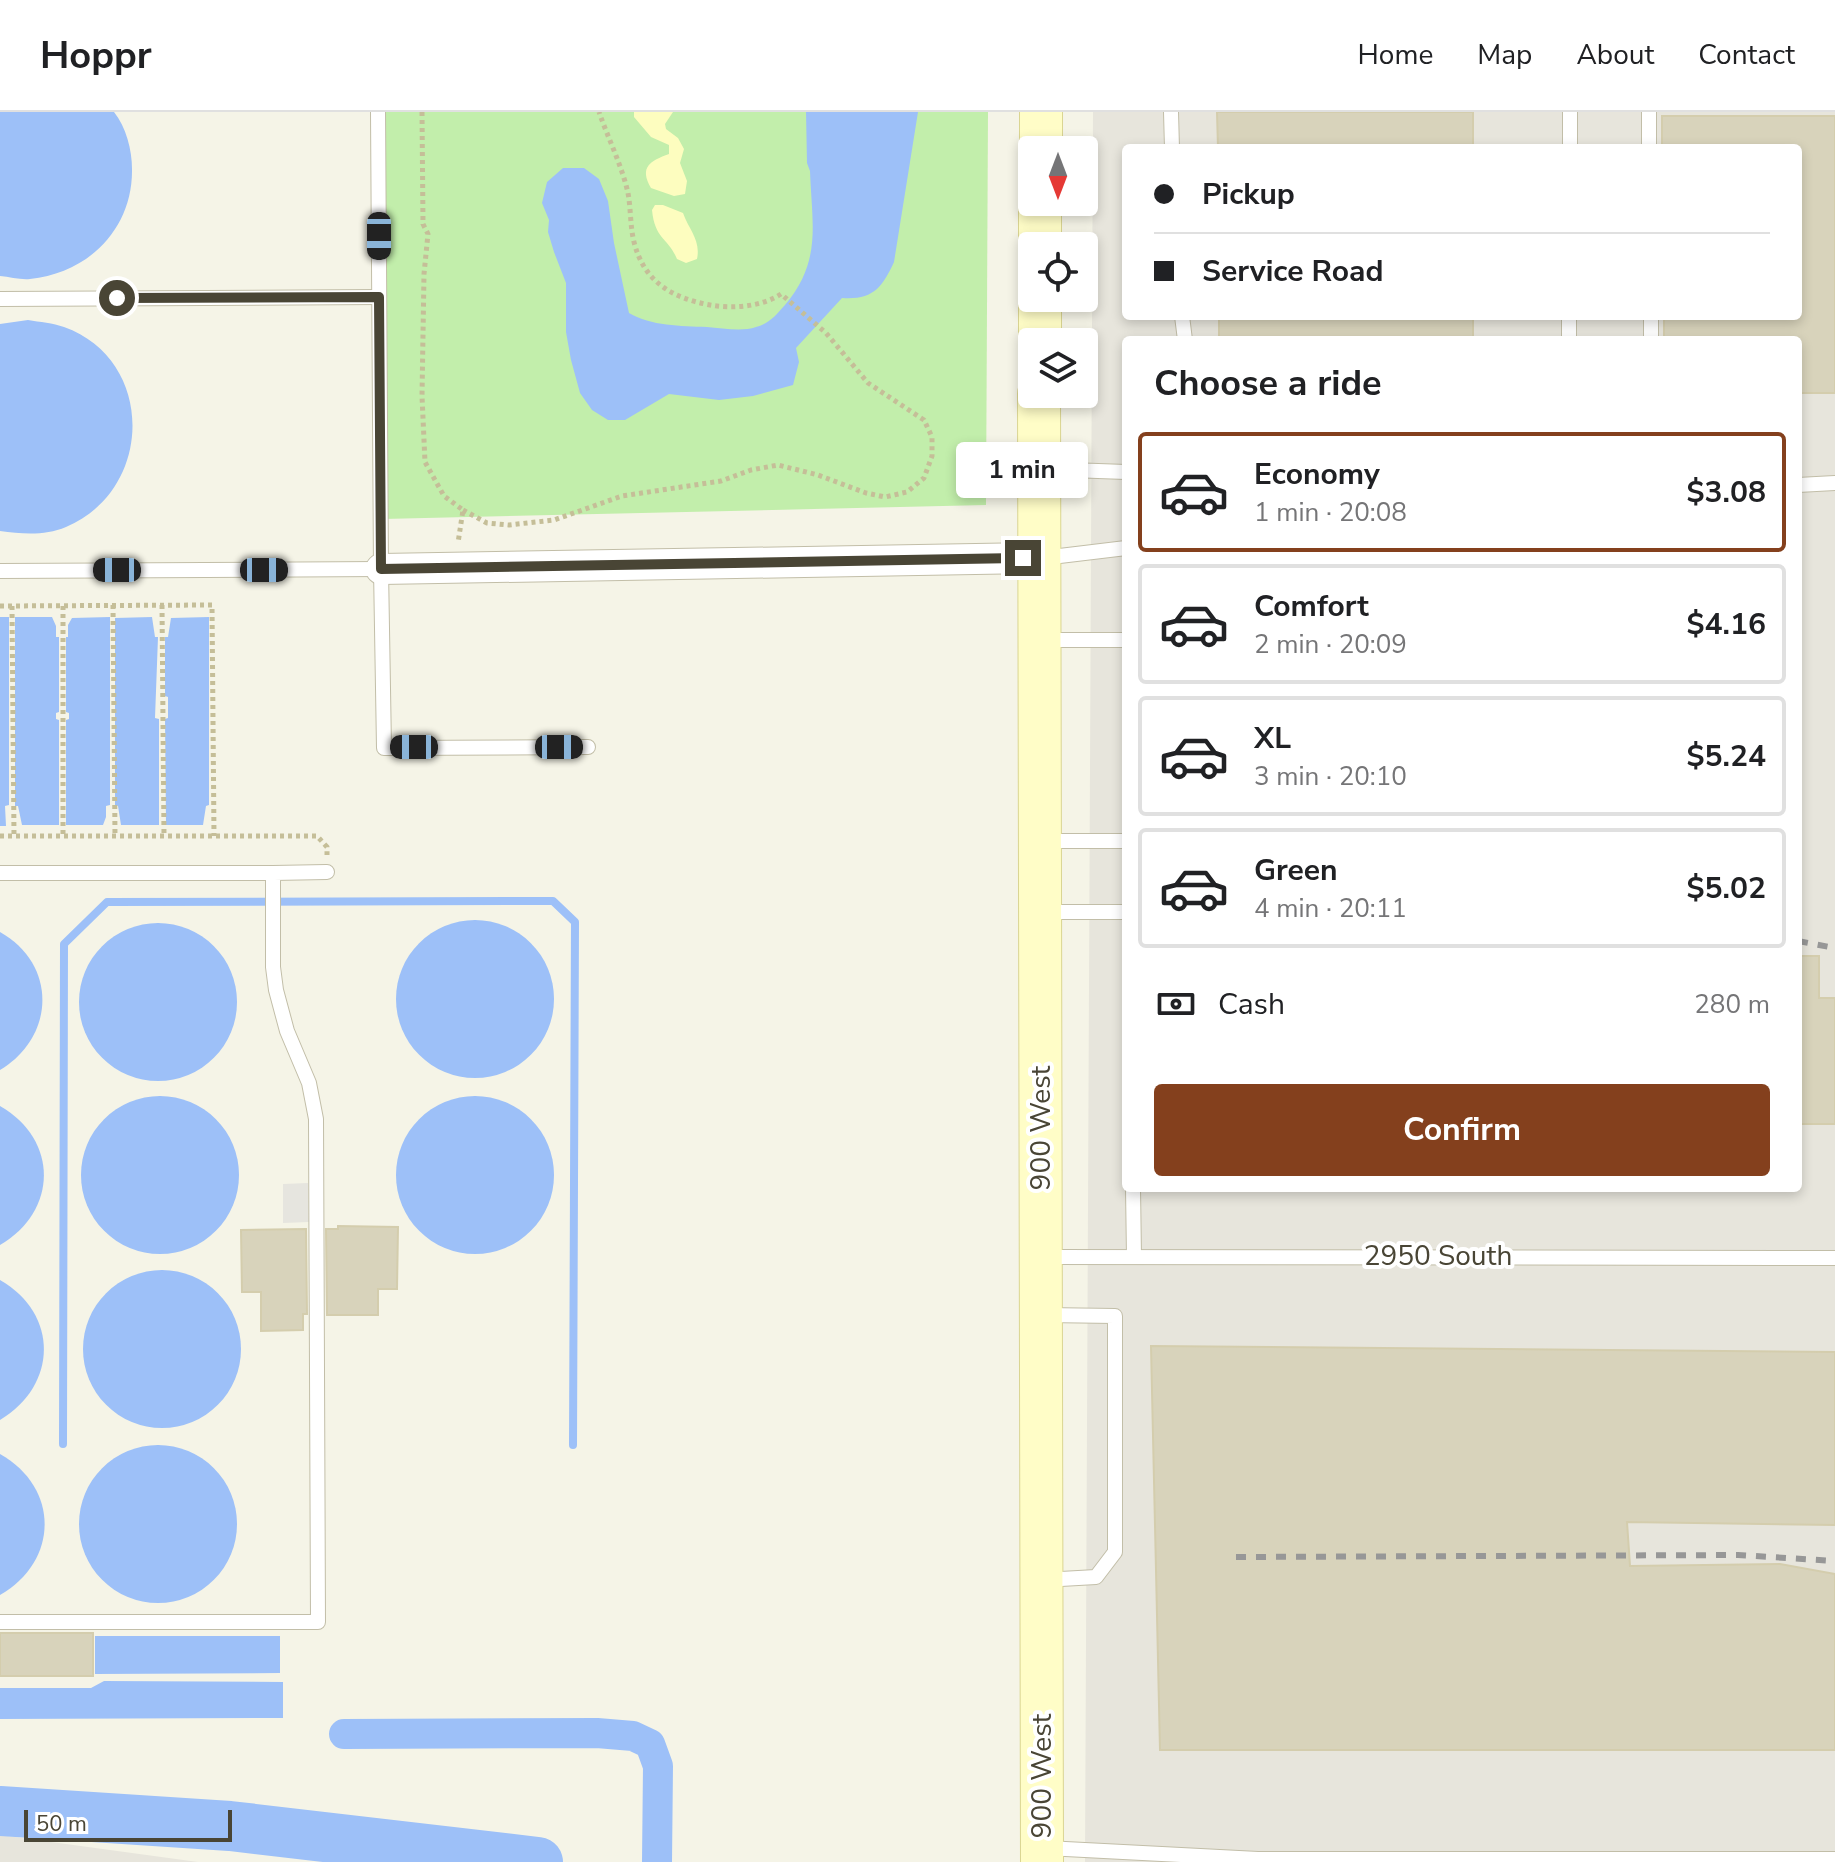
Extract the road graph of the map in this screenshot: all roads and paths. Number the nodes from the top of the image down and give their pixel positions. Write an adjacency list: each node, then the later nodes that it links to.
1 (378, 112): 12 (lane)
2 (422, 112): 19 (path)
3 (599, 112): 19 (path)
4 (1041, 112): 8 (main road)
5 (1171, 112): 9 (lane)
6 (1570, 112): 10 (lane)
7 (1649, 112): 11 (lane)
8 (1041, 136)
9 (1172, 144)
10 (1570, 144)
11 (1649, 144)
12 (379, 297): 13 (lane); 23 (lane)
13 (0, 299)
14 (1039, 408): 15 (main road, 900 West)
15 (1039, 468): 16 (lane); 22 (main road, 900 West)
16 (1122, 472)
17 (1835, 483): 18 (lane)
18 (1802, 485)
19 (463, 510): 20 (path)
20 (458, 543)
21 (1122, 548): 22 (lane)
22 (1039, 558): 23 (street); 30 (main road, 900 West)
23 (381, 569): 24 (lane); 32 (lane)
24 (0, 571)
25 (113, 605): 26 (path); 29 (path); 36 (path)
26 (162, 605): 37 (path); 38 (path)
27 (0, 606): 28 (path)
28 (12, 606): 29 (path); 34 (path)
29 (63, 606): 35 (path)
30 (1039, 640): 31 (lane); 39 (main road, 900 West)
31 (1122, 640)
32 (588, 747)
33 (0, 836): 34 (path)
34 (14, 836): 35 (path)
35 (63, 836): 36 (path)
36 (115, 836): 37 (path)
37 (164, 836): 38 (path)
38 (214, 836): 41 (path)
39 (1040, 841): 40 (lane); 44 (main road, 900 West)
40 (1122, 841)
41 (327, 872): 43 (lane)
42 (0, 873): 43 (lane)
43 (273, 873): 52 (lane)
44 (1040, 912): 45 (lane); 47 (main road, 900 West)
45 (1122, 912)
46 (1133, 1192): 48 (lane)
47 (1041, 1257): 48 (lane, 2950 South); 50 (main road, 900 West)
48 (1134, 1257): 49 (lane, 2950 South)
49 (1835, 1258)
50 (1041, 1315): 51 (main road, 900 West); 51 (lane)
51 (1041, 1580): 53 (main road, 900 West)
52 (0, 1622)
53 (1042, 1855): 54 (lane)
54 (1835, 1859)

